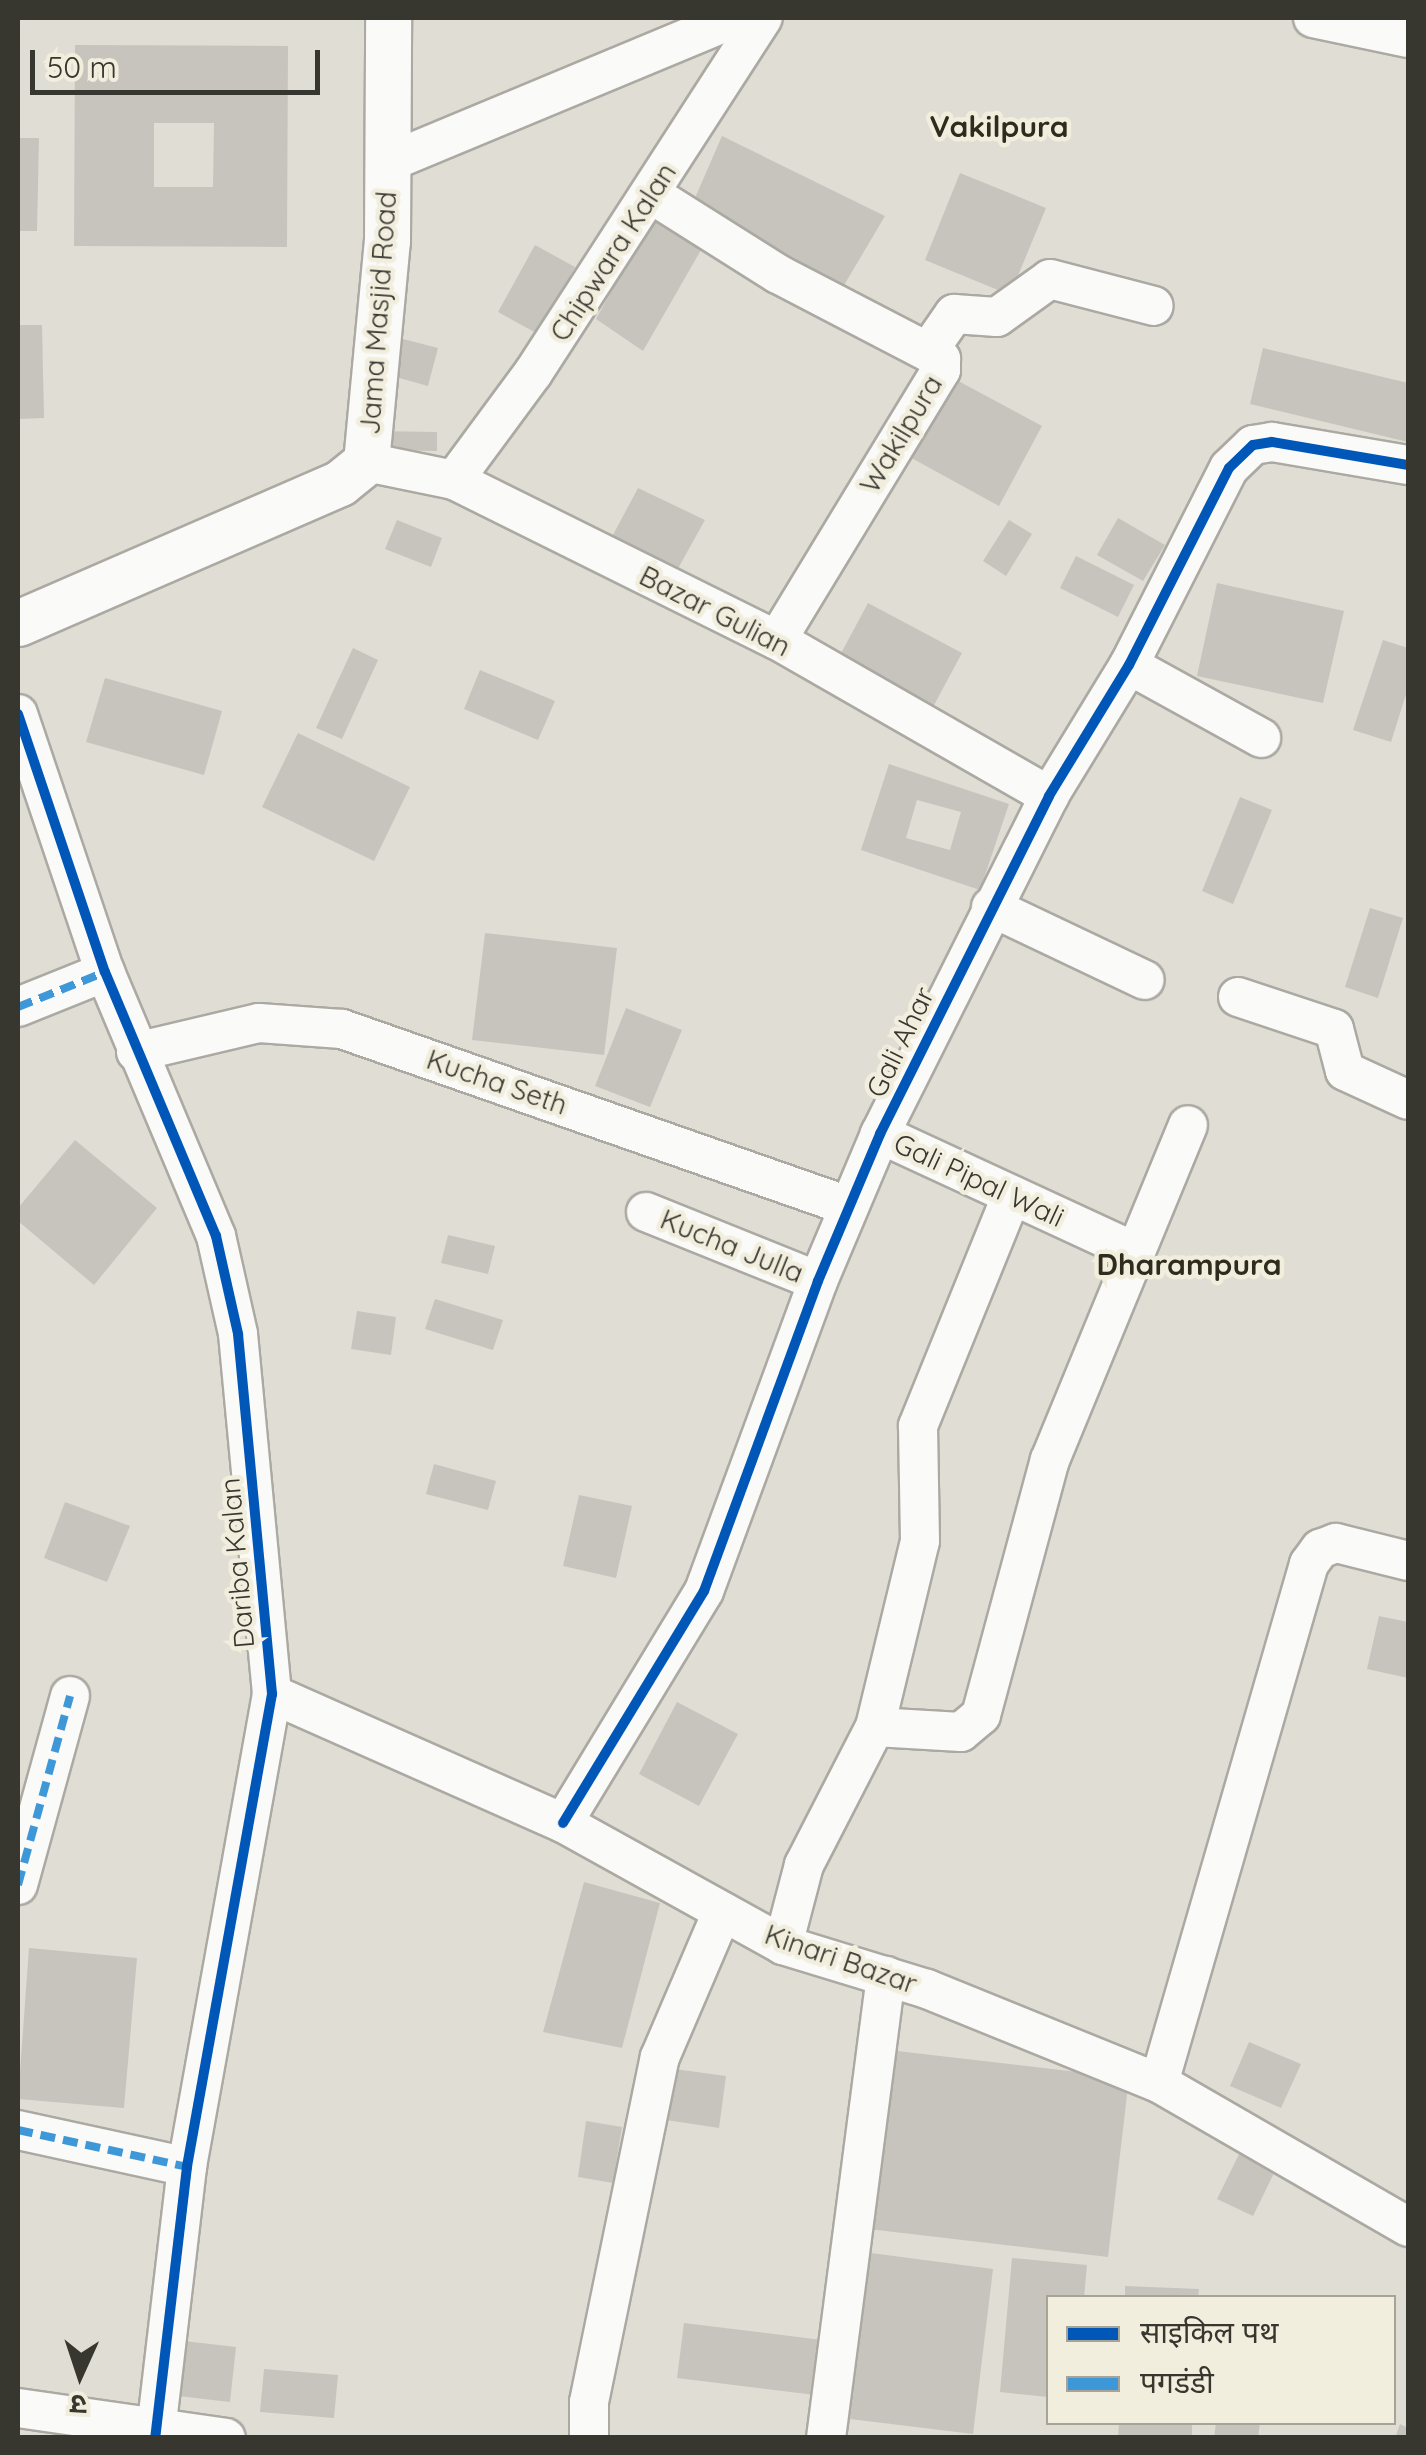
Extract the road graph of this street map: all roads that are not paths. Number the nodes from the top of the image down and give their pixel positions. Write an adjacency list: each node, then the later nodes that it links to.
1 (388, 18): 6 (street, Jama Masjid Road)
2 (736, 18): 6 (street)
3 (763, 18): 7 (street, Chipwara Kalan)
4 (1313, 18): 5 (street)
5 (1408, 38)
6 (386, 163): 10 (street, Jama Masjid Road)
7 (651, 194): 9 (street, Wakilpura); 12 (street, Chipwara Kalan)
8 (1154, 306): 9 (street)
9 (929, 350): 14 (street, Wakilpura)
10 (366, 462): 12 (street, Bazar Gulian); 13 (street, Jama Masjid Road)
11 (1408, 466): 15 (street, Gali Ahar)
12 (454, 480): 14 (street, Bazar Gulian)
13 (18, 623)
14 (777, 640): 18 (street, Bazar Gulian)
15 (1130, 665): 17 (street); 18 (street, Gali Ahar)
16 (18, 714): 20 (street, Dariba Kalan)
17 (1261, 738)
18 (1049, 796): 19 (street, Gali Ahar)
19 (992, 906): 21 (street); 27 (street, Gali Ahar)
20 (105, 972): 23 (street); 24 (street, Dariba Kalan)
21 (1145, 980)
22 (1238, 997): 25 (street)
23 (18, 1007)
24 (136, 1052): 29 (street, Kucha Seth); 34 (street, Dariba Kalan)
25 (1408, 1100)
26 (1188, 1125): 31 (street)
27 (880, 1134): 28 (street, Gali Pipal Wali); 29 (street, Gali Ahar)
28 (1012, 1195): 31 (street, Gali Pipal Wali); 36 (street)
29 (848, 1206): 32 (street, Gali Ahar)
30 (646, 1212): 32 (street, Kucha Julla)
31 (1133, 1251): 36 (street)
32 (818, 1281): 37 (street, Gali Ahar)
33 (1408, 1561): 42 (street)
34 (272, 1694): 37 (street, Kinari Bazar); 44 (street, Dariba Kalan)
35 (70, 1696): 38 (street)
36 (875, 1727): 40 (street)
37 (563, 1823): 39 (street, Kinari Bazar)
38 (18, 1885)
39 (722, 1912): 40 (street, Kinari Bazar); 49 (street)
40 (783, 1944): 41 (street, Kinari Bazar)
41 (886, 1976): 42 (street, Kinari Bazar); 50 (street)
42 (1160, 2083): 45 (street, Kinari Bazar)
43 (18, 2130): 44 (street)
44 (187, 2166): 47 (street, Dariba Kalan)
45 (1408, 2227)
46 (18, 2408): 47 (street)
47 (156, 2434): 48 (street)
48 (226, 2438)
49 (589, 2438)
50 (826, 2438)

